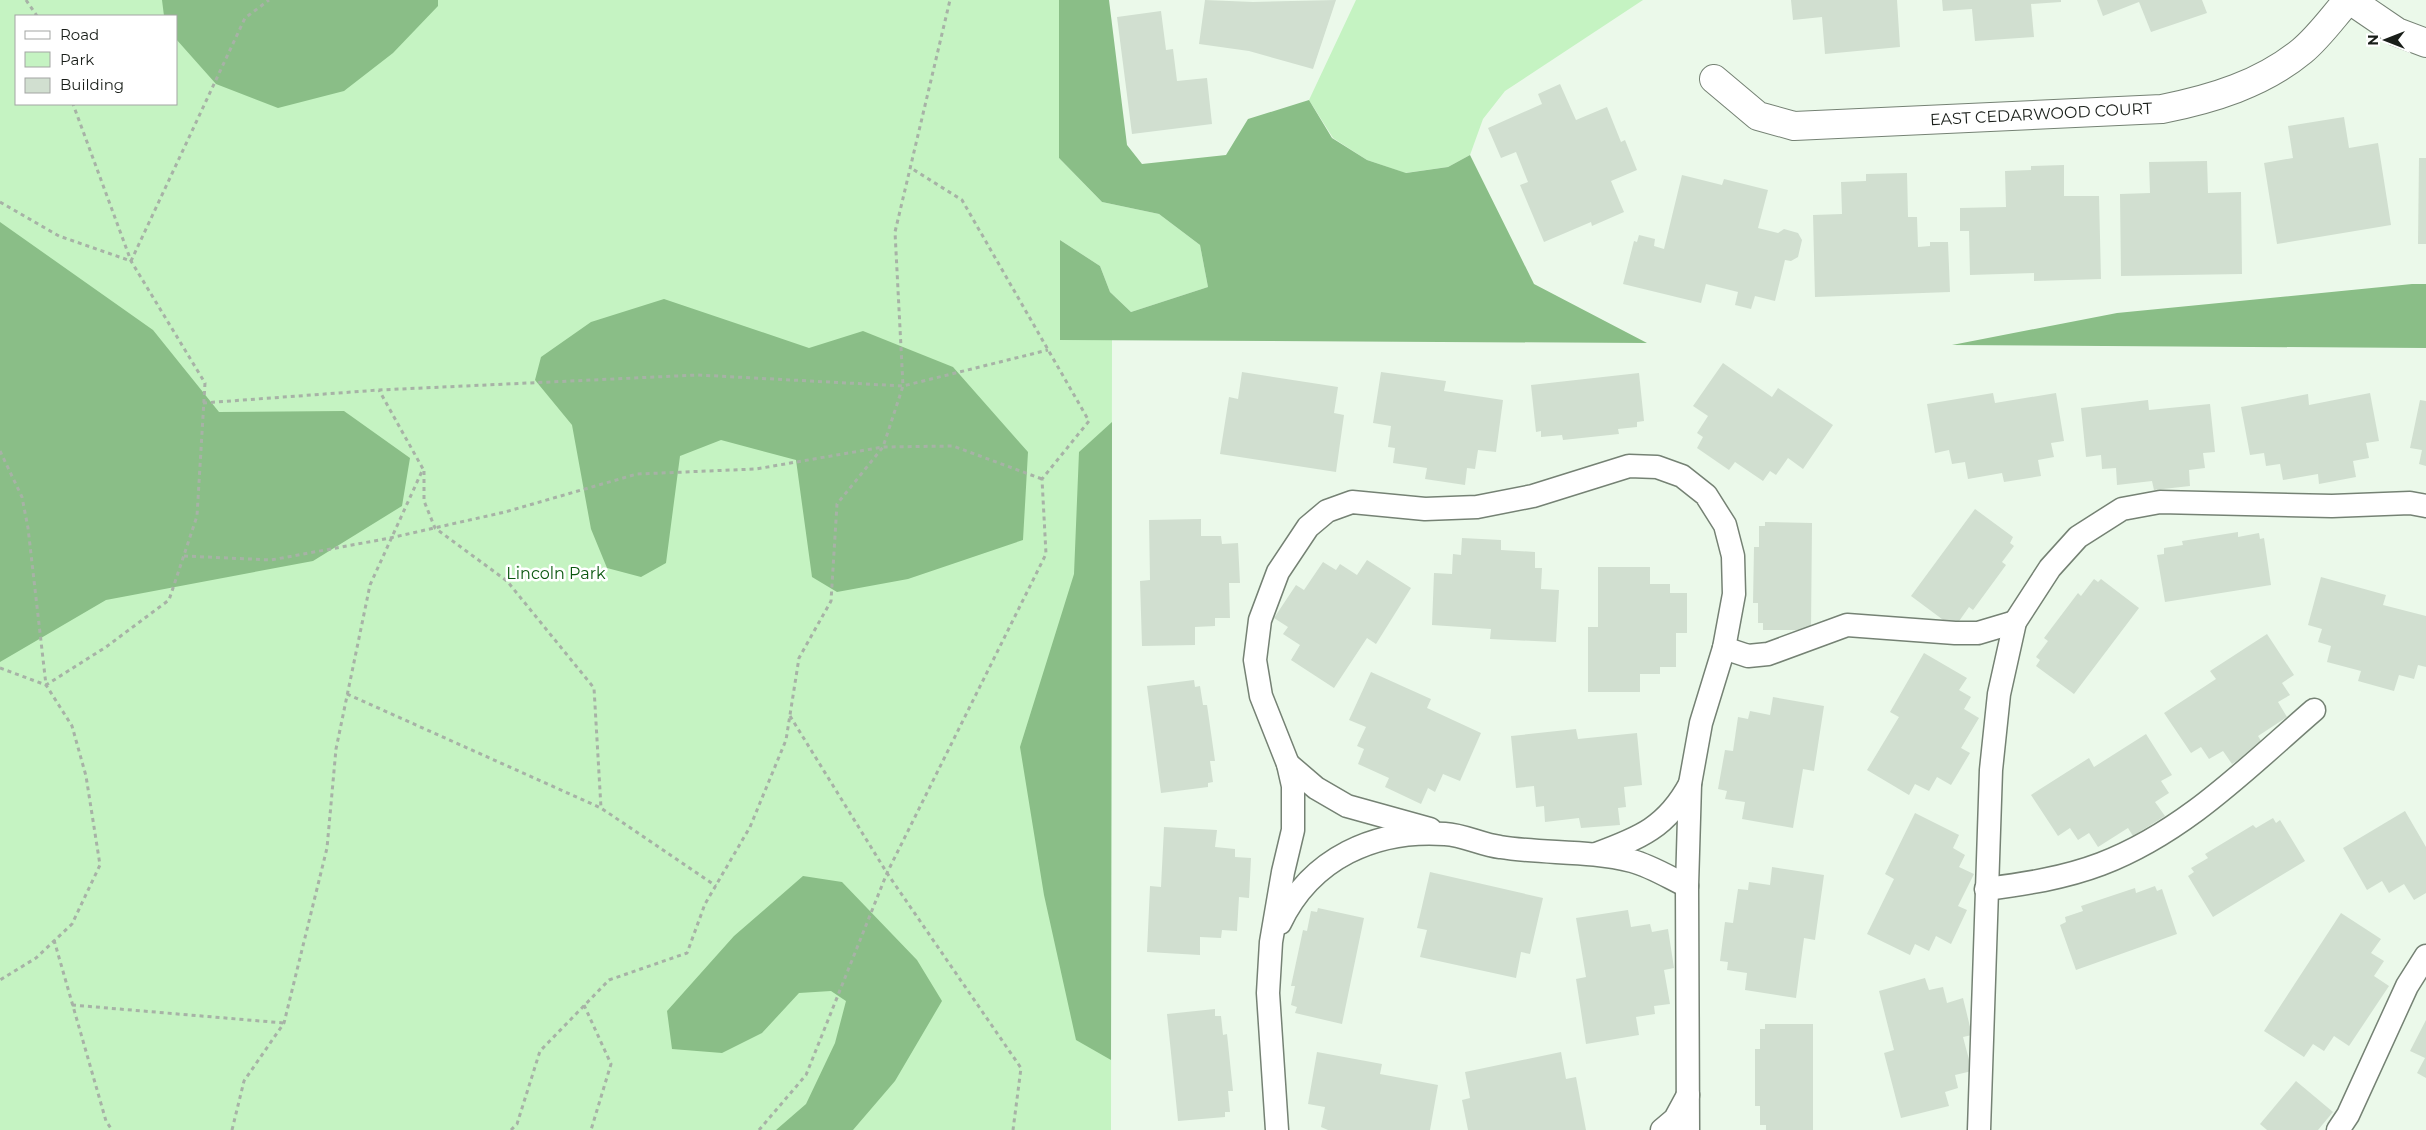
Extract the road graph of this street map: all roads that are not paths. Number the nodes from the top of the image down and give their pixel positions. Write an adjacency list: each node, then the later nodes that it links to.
1 (2349, 0): 2 (street); 3 (street, EAST CEDARWOOD COURT)
2 (2426, 43)
3 (1714, 79)
4 (2426, 506): 5 (lane)
5 (2015, 622): 6 (lane); 13 (lane)
6 (1724, 648): 8 (lane); 9 (lane)
7 (2314, 710): 13 (lane)
8 (1288, 764): 10 (lane); 14 (lane)
9 (1690, 784): 11 (lane); 12 (lane)
10 (1447, 834): 11 (lane); 14 (lane)
11 (1596, 854): 12 (lane)
12 (1687, 886): 16 (lane)
13 (1986, 889): 20 (lane)
14 (1271, 942): 17 (lane)
15 (2426, 956): 21 (lane)
16 (1688, 1094): 18 (lane); 19 (lane)
17 (1277, 1130)
18 (1662, 1130)
19 (1688, 1130)
20 (1980, 1130)
21 (2338, 1130)

